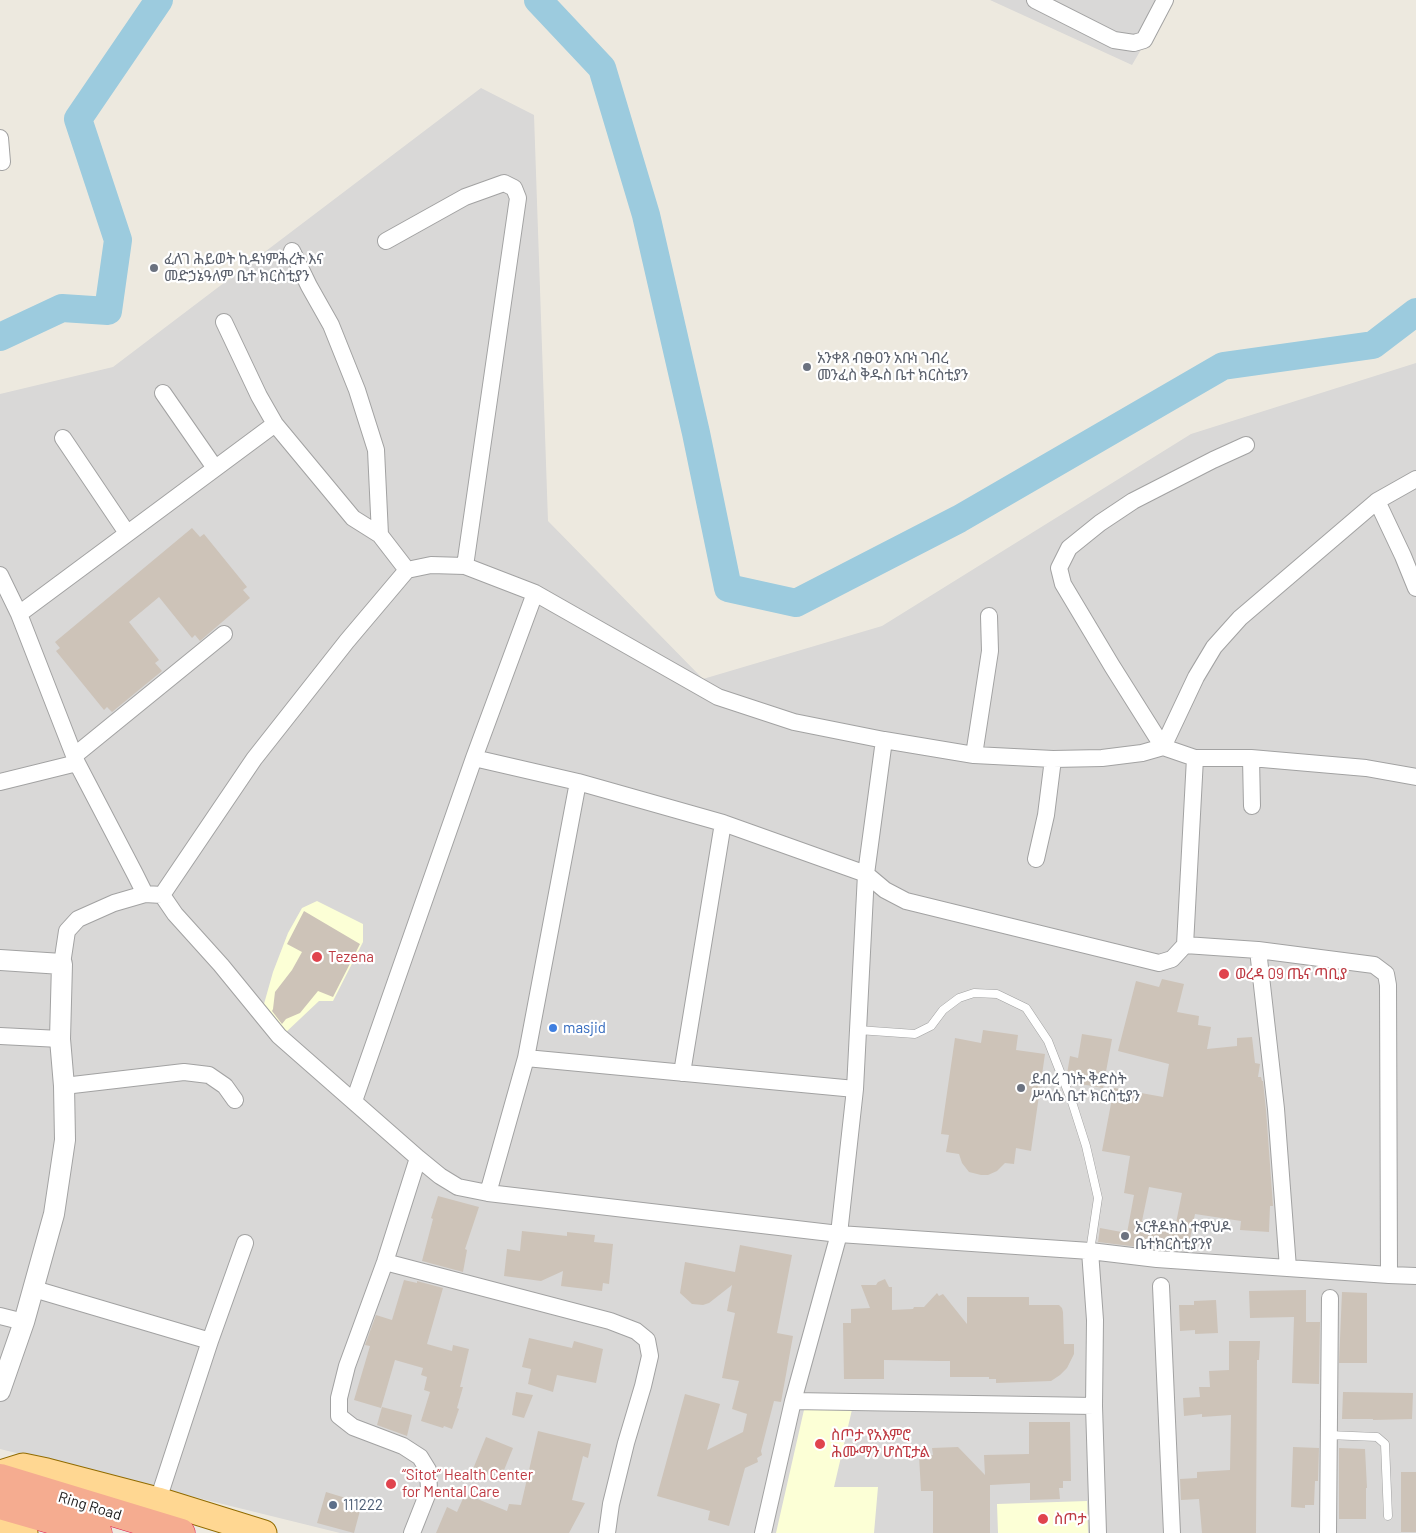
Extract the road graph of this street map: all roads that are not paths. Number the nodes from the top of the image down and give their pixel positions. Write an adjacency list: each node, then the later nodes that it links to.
1 (1035, 0): 2 (street)
2 (1165, 0)
3 (0, 138): 4 (street)
4 (2, 162)
5 (386, 241): 17 (street)
6 (292, 251): 16 (street)
7 (224, 322): 9 (street)
8 (163, 393): 12 (street)
9 (275, 424): 12 (street); 16 (street)
10 (63, 438): 15 (street)
11 (1246, 445): 26 (street)
12 (214, 468): 15 (street)
13 (1416, 479): 14 (street)
14 (1377, 501): 20 (street); 26 (street)
15 (127, 533): 22 (street)
16 (380, 535): 18 (street)
17 (465, 566): 18 (street); 21 (street)
18 (407, 570): 41 (street)
19 (0, 575): 22 (street)
20 (1416, 588)
21 (535, 593): 25 (street); 28 (street)
22 (19, 614): 31 (street)
23 (989, 616): 27 (street)
24 (224, 634): 31 (street)
25 (884, 740): 27 (street); 39 (street)
26 (1163, 747): 29 (street); 32 (street)
27 (974, 755): 32 (street)
28 (474, 758): 35 (street); 54 (street)
29 (1195, 758): 30 (street); 42 (street)
30 (1251, 758): 33 (street); 36 (street)
31 (76, 759): 34 (street); 40 (street)
32 (1053, 759): 38 (street)
33 (1416, 777)
34 (0, 782)
35 (578, 782): 37 (street); 49 (street)
36 (1252, 806)
37 (723, 823): 39 (street); 50 (street)
38 (1036, 860)
39 (866, 874): 42 (street); 46 (street)
40 (145, 894): 41 (street); 45 (street)
41 (162, 895): 54 (street)
42 (1185, 945): 43 (street)
43 (1258, 950): 61 (street); 62 (street)
44 (0, 960): 45 (street)
45 (62, 964): 48 (street)
46 (858, 1030): 52 (street); 59 (lane)
47 (0, 1036): 48 (street)
48 (60, 1039): 51 (street)
49 (526, 1058): 50 (street); 56 (street)
50 (682, 1073): 52 (street)
51 (64, 1086): 53 (street); 65 (street)
52 (855, 1090): 57 (street)
53 (235, 1100)
54 (354, 1101): 55 (street)
55 (418, 1158): 56 (street); 60 (street)
56 (488, 1193): 57 (street)
57 (839, 1234): 59 (street); 71 (street)
58 (245, 1243): 69 (street)
59 (1090, 1251): 61 (street); 72 (street)
60 (385, 1262): 84 (street); 85 (street)
61 (1288, 1268): 62 (street)
62 (1389, 1275): 63 (street)
63 (1416, 1276)
64 (1161, 1286): 88 (street)
65 (34, 1289): 68 (street); 69 (street)
66 (1330, 1298): 73 (street)
67 (0, 1316): 68 (street)
68 (24, 1322): 70 (street)
69 (210, 1341): 76 (street)
70 (0, 1391)
71 (793, 1400): 72 (street); 86 (street)
72 (1094, 1406): 87 (street)
73 (1328, 1435): 78 (lane); 89 (street)
74 (0, 1473): 76 (main road)
75 (0, 1478): 82 (highway, Ring Road)
76 (158, 1500): 83 (main road)
77 (0, 1505): 81 (highway, Ring Road)
78 (1388, 1516)
79 (0, 1522): 80 (main road)
80 (25, 1533)
81 (98, 1533)
82 (181, 1533)
83 (264, 1533)
84 (412, 1533)
85 (607, 1533)
86 (763, 1533)
87 (1098, 1533)
88 (1172, 1533)
89 (1328, 1533)

